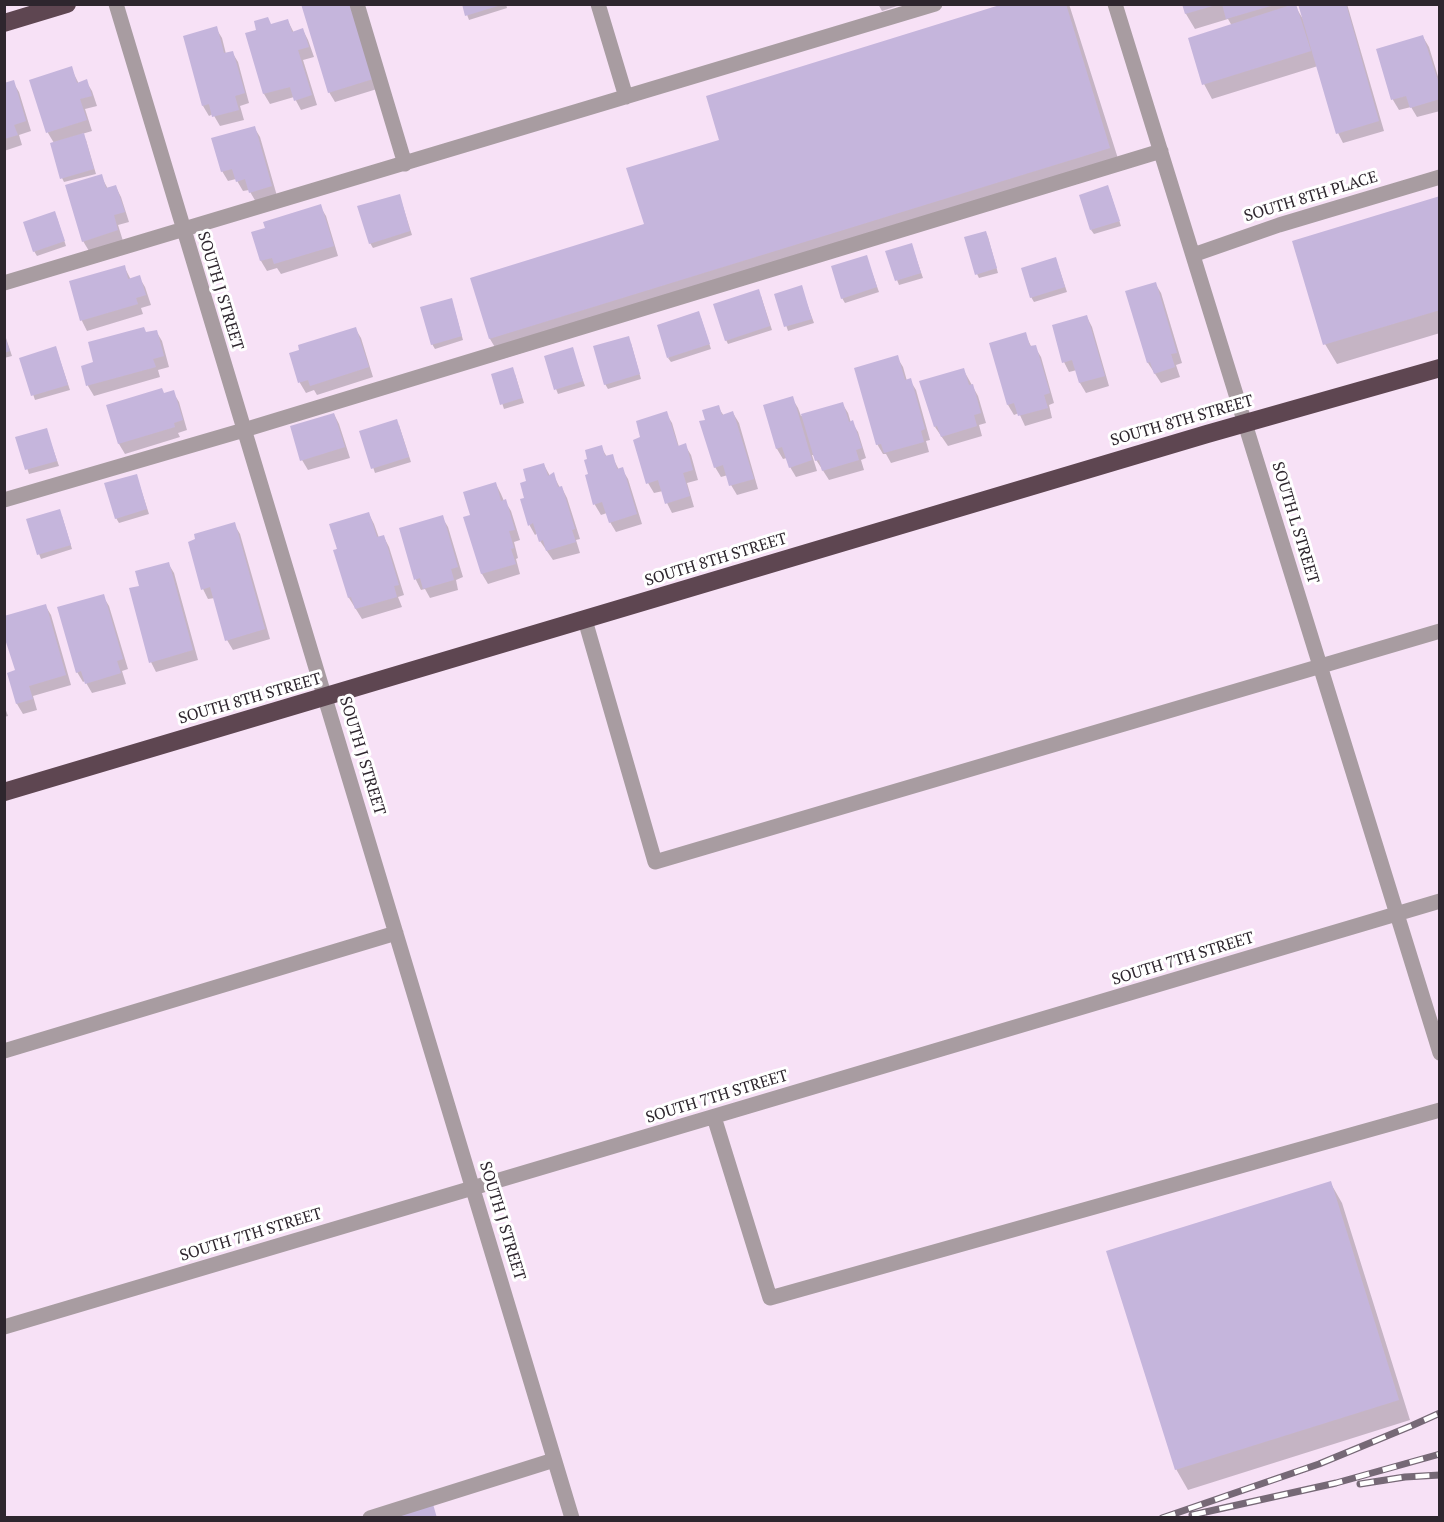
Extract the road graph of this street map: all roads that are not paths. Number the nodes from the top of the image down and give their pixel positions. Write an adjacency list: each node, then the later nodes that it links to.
1 (67, 4): 7 (highway)
2 (116, 4): 12 (street, SOUTH J STREET)
3 (357, 4): 10 (street)
4 (598, 4): 8 (street)
5 (935, 4): 8 (street)
6 (1115, 4): 9 (street, SOUTH L STREET)
7 (4, 23)
8 (626, 97): 10 (street)
9 (1161, 151): 13 (street, SOUTH L STREET); 17 (street)
10 (405, 164): 12 (street)
11 (1440, 177): 13 (street, SOUTH 8TH PLACE)
12 (183, 231): 14 (street); 17 (street, SOUTH J STREET)
13 (1193, 255): 16 (street, SOUTH L STREET)
14 (4, 283)
15 (1440, 368): 16 (highway, SOUTH 8TH STREET)
16 (1245, 423): 19 (highway, SOUTH 8TH STREET); 21 (street, SOUTH L STREET)
17 (244, 430): 18 (street); 22 (street, SOUTH J STREET)
18 (4, 500)
19 (585, 620): 21 (street); 22 (highway, SOUTH 8TH STREET)
20 (1440, 631): 21 (street)
21 (1320, 667): 25 (street, SOUTH L STREET)
22 (325, 697): 23 (highway, SOUTH 8TH STREET); 26 (street, SOUTH J STREET)
23 (4, 792)
24 (1440, 902): 25 (street, SOUTH 7TH STREET)
25 (1396, 914): 28 (street, SOUTH L STREET); 30 (street, SOUTH 7TH STREET)
26 (396, 933): 27 (street); 31 (street, SOUTH J STREET)
27 (4, 1051)
28 (1440, 1053)
29 (1440, 1110): 30 (street)
30 (714, 1117): 31 (street, SOUTH 7TH STREET)
31 (473, 1188): 32 (street, SOUTH 7TH STREET); 33 (street, SOUTH J STREET)
32 (4, 1327)
33 (554, 1460): 34 (street); 35 (street, SOUTH J STREET)
34 (370, 1518)
35 (572, 1518)

